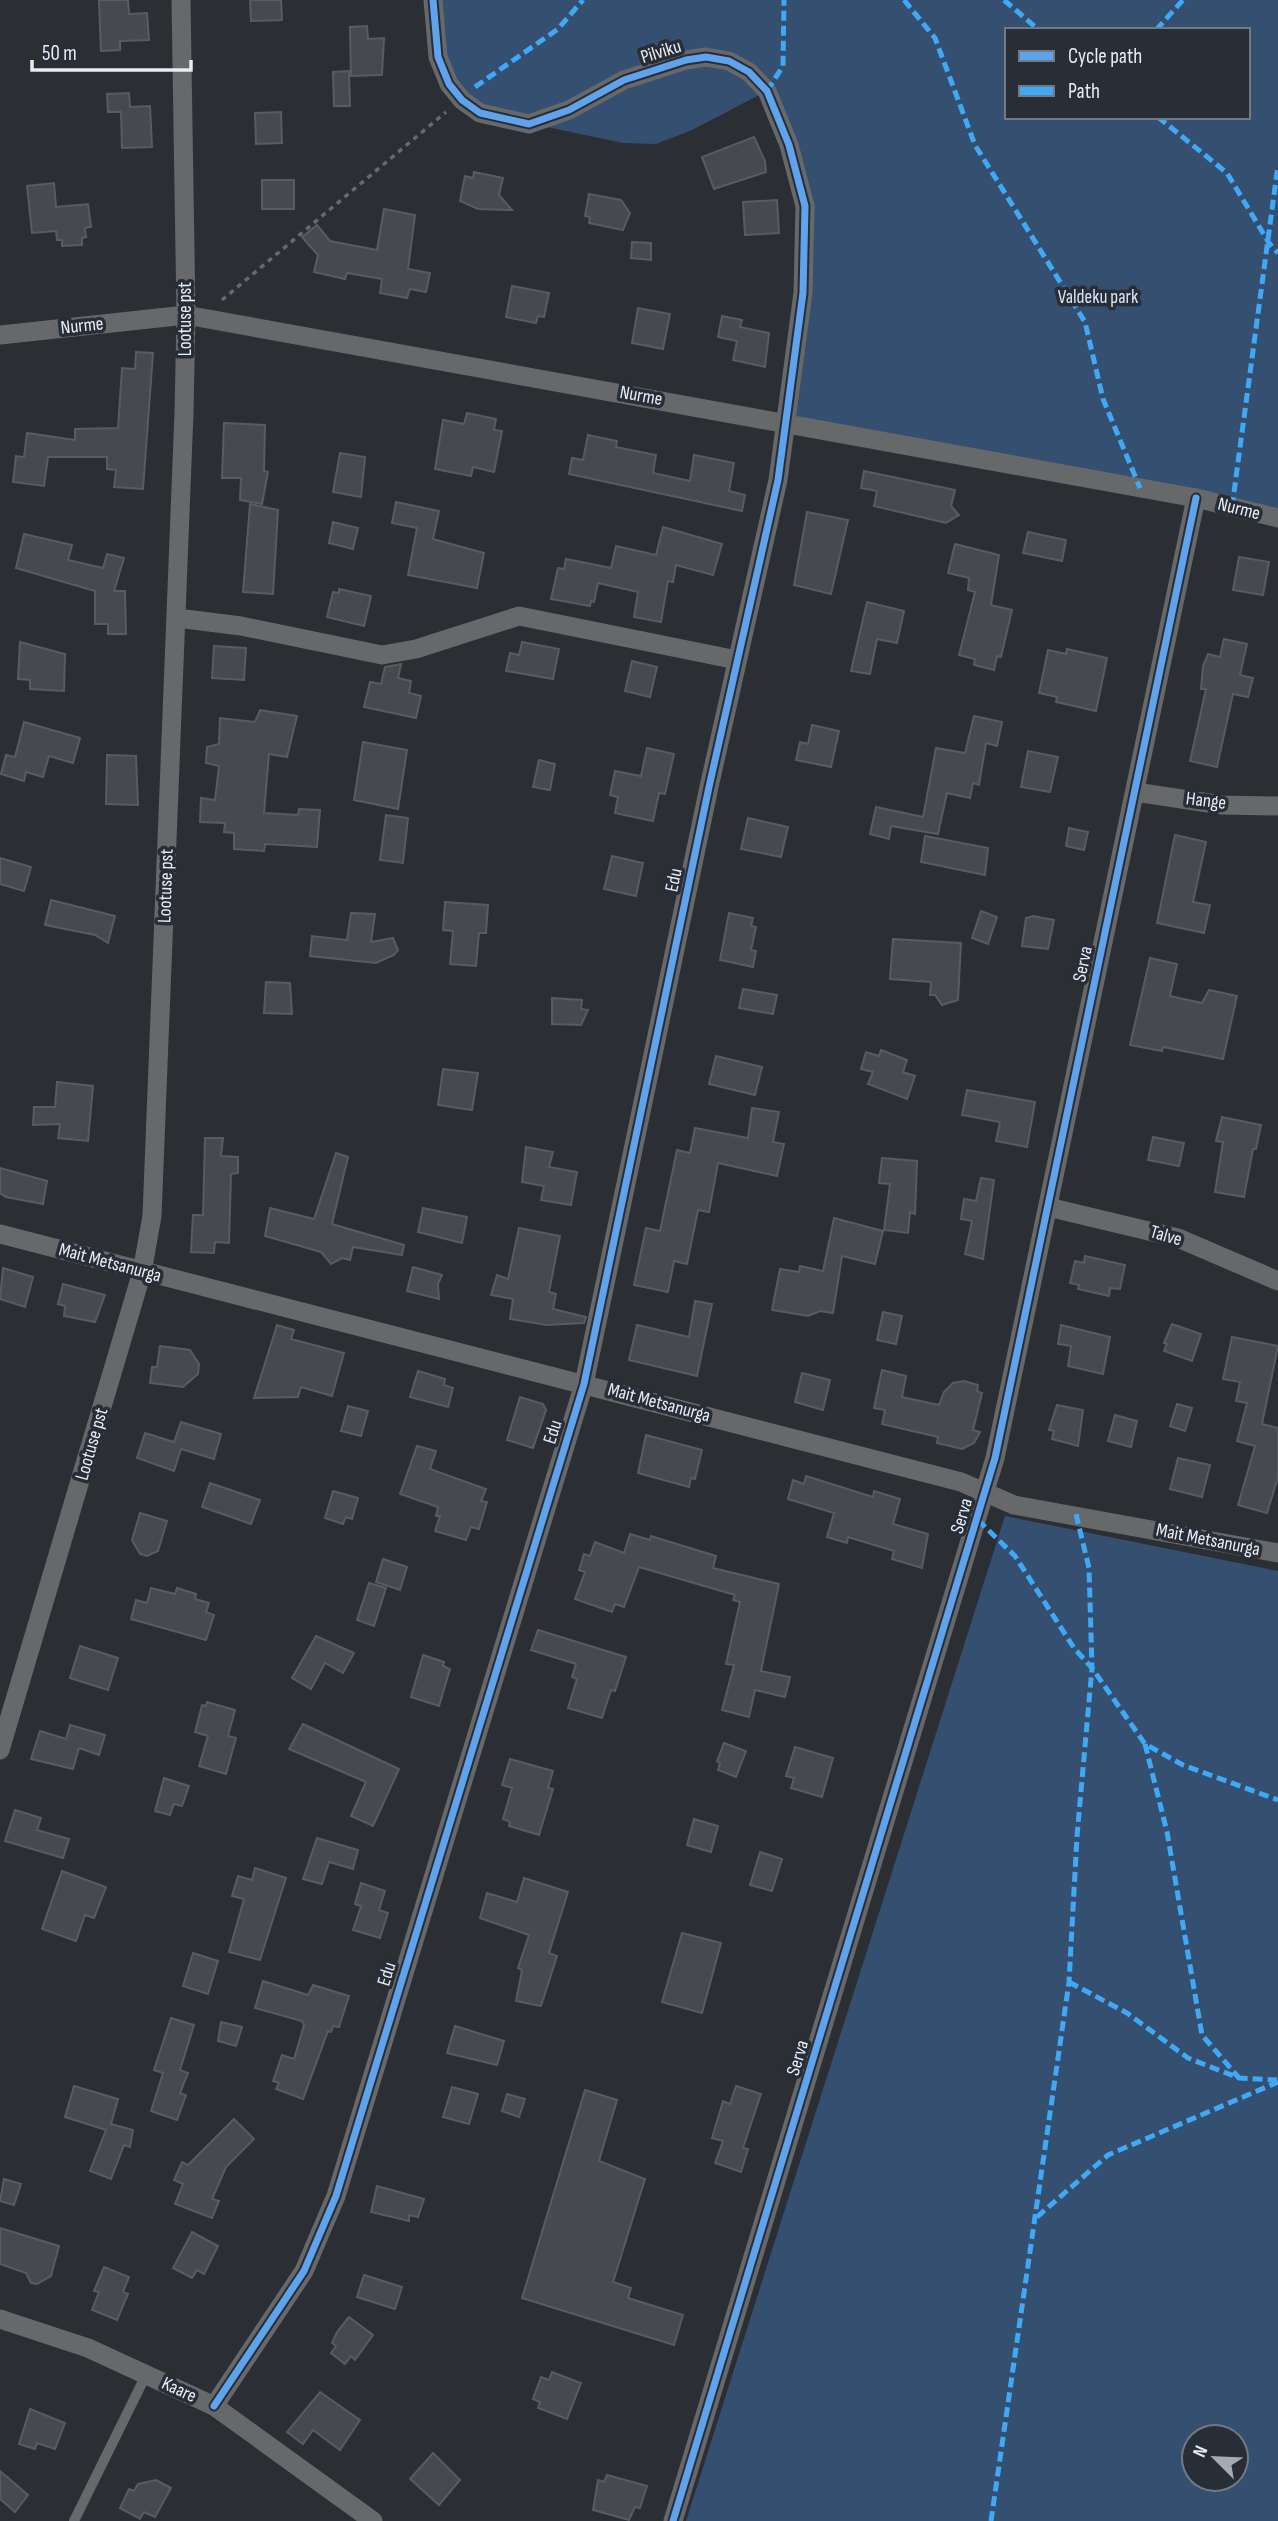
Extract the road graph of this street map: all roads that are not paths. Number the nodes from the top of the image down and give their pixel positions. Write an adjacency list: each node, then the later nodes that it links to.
1 (181, 0): 3 (street, Lootuse pst)
2 (433, 0): 5 (street, Pilviku)
3 (193, 316): 4 (street, Nurme); 5 (street, Nurme); 8 (street, Lootuse pst)
4 (0, 335)
5 (784, 422): 6 (street, Nurme); 9 (street, Edu)
6 (1196, 498): 7 (street, Nurme); 10 (street, Serva)
7 (1278, 518)
8 (177, 618): 9 (street); 14 (street, Lootuse pst)
9 (737, 660): 16 (street, Edu)
10 (1135, 792): 11 (street, Hange); 12 (street, Serva)
11 (1278, 806)
12 (1048, 1207): 15 (street, Talve); 17 (street, Serva)
13 (0, 1234): 14 (street, Mait Metsanurga)
14 (142, 1272): 16 (street, Mait Metsanurga); 19 (street, Lootuse pst)
15 (1278, 1281)
16 (584, 1384): 17 (street, Mait Metsanurga); 22 (street, Edu)
17 (986, 1492): 18 (street, Mait Metsanurga); 25 (street, Serva)
18 (1278, 1553)
19 (1, 1743)
20 (0, 2319): 21 (street, Kaare)
21 (146, 2375): 22 (street, Kaare); 23 (lane)
22 (214, 2406): 24 (street, Kaare)
23 (74, 2521)
24 (373, 2521)
25 (673, 2521)

